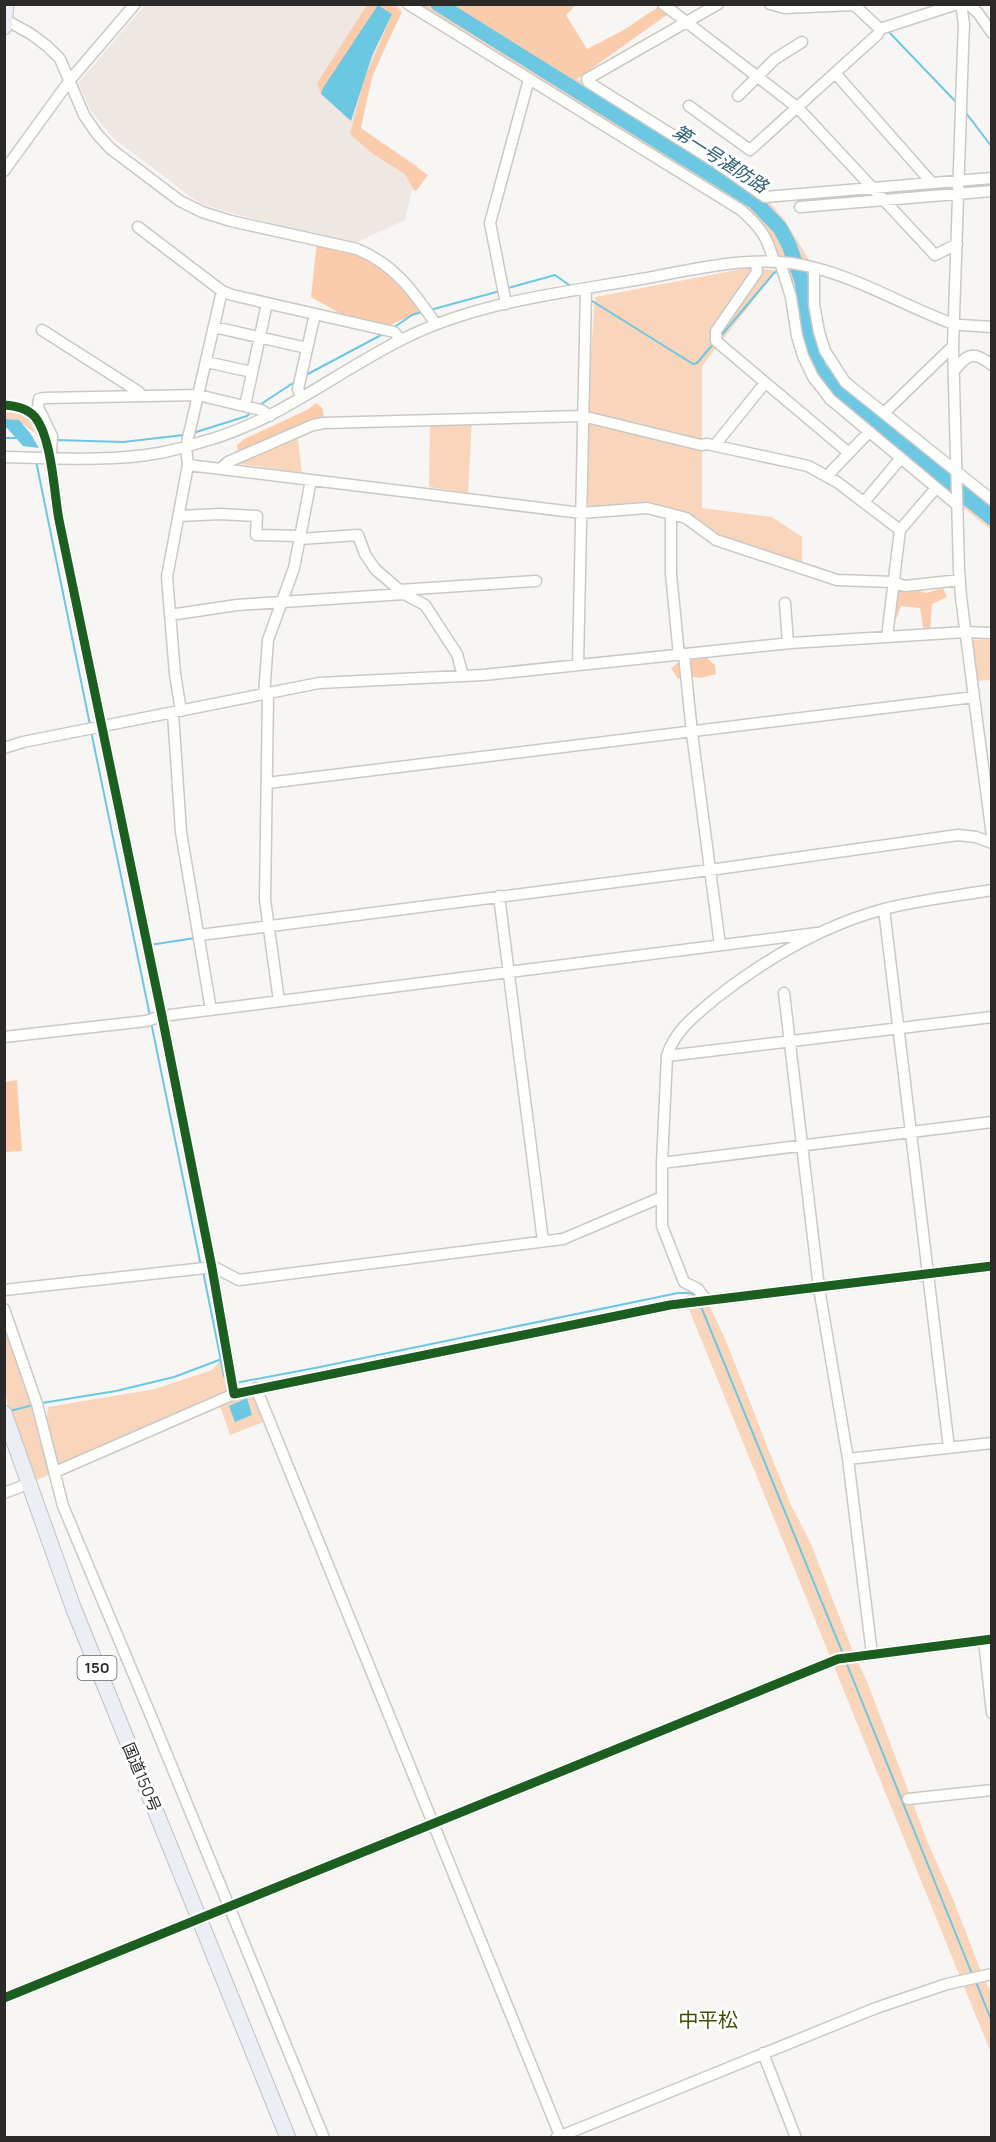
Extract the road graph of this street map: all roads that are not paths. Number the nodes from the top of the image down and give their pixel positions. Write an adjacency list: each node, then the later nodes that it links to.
1 (6, 4): 10 (highway)
2 (135, 4): 19 (street)
3 (408, 4): 18 (street)
4 (663, 4): 11 (street)
5 (717, 4): 11 (street)
6 (770, 4): 9 (street)
7 (959, 4): 13 (street); 25 (street)
8 (968, 4): 14 (street)
9 (854, 5): 13 (street)
10 (5, 19): 12 (highway); 19 (street)
11 (687, 23): 17 (street); 27 (street)
12 (4, 27)
13 (880, 29): 16 (street)
14 (992, 33)
15 (802, 42): 17 (street)
16 (835, 73): 22 (street); 26 (street)
17 (757, 76): 20 (street); 22 (street)
18 (529, 79): 35 (street); 40 (street)
19 (70, 80): 23 (street); 42 (street)
20 (738, 96)
21 (689, 106): 22 (street)
22 (798, 108): 27 (street)
23 (4, 171)
24 (992, 178): 25 (street)
25 (958, 181): 26 (street); 29 (street)
26 (932, 183): 27 (street)
27 (873, 189): 30 (street)
28 (992, 191): 29 (street)
29 (958, 194): 30 (street); 33 (street)
30 (884, 199): 31 (street); 33 (street)
31 (800, 207)
32 (138, 227): 38 (street)
33 (957, 244): 43 (street)
34 (756, 262): 35 (street); 37 (street); 55 (street)
35 (777, 262): 36 (street); 64 (street)
36 (812, 268): 43 (street); 61 (street)
37 (586, 289): 40 (street); 63 (street)
38 (222, 291): 39 (street); 44 (street)
39 (267, 303): 41 (street); 47 (street)
40 (506, 304): 42 (street)
41 (315, 314): 48 (street); 50 (street)
42 (436, 324): 48 (street)
43 (954, 324): 45 (street); 49 (street)
44 (214, 327): 47 (street); 51 (street)
45 (992, 327)
46 (42, 330): 57 (street)
47 (260, 338): 50 (street); 54 (street)
48 (401, 340): 58 (street)
49 (953, 346): 53 (street); 61 (street)
50 (307, 348): 58 (street)
51 (206, 362): 54 (street); 56 (street)
52 (992, 365): 53 (street)
53 (954, 371): 73 (street)
54 (252, 372): 60 (street)
55 (765, 383): 65 (street); 67 (street)
56 (198, 395): 57 (street); 60 (street); 66 (street)
57 (139, 396): 69 (street)
58 (301, 398): 62 (street)
59 (5, 405): 69 (street)
60 (245, 406): 62 (street)
61 (884, 413): 73 (street)
62 (270, 416): 66 (street)
63 (582, 416): 65 (street); 72 (street); 80 (street)
64 (869, 432): 67 (street); 70 (street)
65 (715, 445): 74 (street)
66 (186, 447): 69 (street); 71 (street)
67 (849, 453): 74 (street)
68 (4, 458): 69 (street)
69 (47, 458): 102 (street)
70 (901, 458): 76 (street); 78 (street)
71 (188, 465): 72 (street); 82 (street)
72 (220, 469): 75 (street)
73 (956, 473): 77 (street); 79 (street)
74 (827, 476): 78 (street)
75 (311, 480): 80 (street); 84 (street)
76 (936, 488): 79 (street); 83 (street)
77 (992, 500)
78 (864, 502): 83 (street)
79 (957, 503): 85 (street)
80 (581, 513): 81 (street); 97 (street)
81 (671, 514): 87 (street); 96 (street)
82 (179, 516): 84 (street); 91 (street)
83 (900, 530): 87 (street)
84 (301, 537): 88 (street); 90 (street)
85 (960, 580): 87 (street); 92 (street)
86 (536, 581): 88 (street)
87 (892, 582): 94 (street)
88 (402, 592): 90 (street); 98 (street)
89 (785, 603): 95 (street)
90 (281, 604): 91 (street); 99 (street)
91 (170, 615): 101 (street)
92 (965, 632): 93 (street); 94 (street); 100 (street)
93 (992, 633)
94 (887, 637): 95 (street)
95 (788, 643): 96 (street)
96 (681, 655): 97 (street); 103 (street)
97 (578, 665): 98 (street)
98 (463, 676): 99 (street)
99 (266, 695): 101 (street); 105 (street)
100 (974, 698): 103 (street); 106 (street)
101 (177, 712): 102 (street); 115 (street)
102 (101, 727): 104 (street); 121 (street)
103 (692, 733): 105 (street); 109 (street)
104 (4, 748)
105 (267, 783): 113 (street)
106 (990, 801): 107 (street)
107 (992, 836)
108 (992, 843): 109 (street)
109 (710, 870): 111 (street); 116 (street)
110 (992, 890): 112 (street)
111 (499, 896): 113 (street); 117 (street)
112 (884, 909): 114 (street); 123 (street)
113 (268, 927): 115 (street); 119 (street)
114 (817, 933): 116 (street); 126 (street)
115 (200, 935): 120 (street)
116 (720, 945): 117 (street)
117 (510, 972): 119 (street); 132 (street)
118 (784, 993): 125 (street)
119 (279, 1001): 120 (street)
120 (211, 1010): 121 (street)
121 (162, 1016): 124 (street); 134 (street)
122 (992, 1017): 123 (street)
123 (897, 1028): 125 (street); 128 (street)
124 (4, 1037)
125 (790, 1042): 126 (street); 129 (street)
126 (668, 1056): 130 (street)
127 (992, 1122): 128 (street)
128 (911, 1133): 129 (street); 135 (street)
129 (802, 1146): 130 (street); 136 (street)
130 (662, 1163): 131 (street)
131 (662, 1197): 132 (street); 138 (street)
132 (543, 1241): 134 (street)
133 (992, 1266): 135 (street)
134 (205, 1269): 137 (street); 140 (street)
135 (928, 1274): 136 (street); 144 (street)
136 (819, 1288): 138 (street); 145 (street)
137 (4, 1290)
138 (707, 1301): 141 (street)
139 (4, 1309): 146 (street)
140 (233, 1385): 141 (street); 146 (street)
141 (256, 1388): 154 (street)
142 (4, 1413): 147 (highway, 国道150号 / 150)
143 (992, 1443): 144 (street)
144 (949, 1448): 145 (street)
145 (848, 1459): 150 (street)
146 (55, 1472): 155 (street)
147 (28, 1484): 148 (street); 156 (highway, 国道150号 / 150)
148 (4, 1493)
149 (988, 1639): 150 (street); 151 (street)
150 (872, 1654): 154 (street)
151 (992, 1713)
152 (992, 1790): 153 (street)
153 (908, 1798)
154 (435, 1824): 155 (street); 160 (street)
155 (230, 1907): 156 (street); 162 (street)
156 (200, 1919): 158 (street); 161 (highway, 国道150号 / 150)
157 (992, 1974): 159 (street)
158 (4, 1998)
159 (762, 2053): 160 (street); 163 (street)
160 (559, 2137)
161 (288, 2138)
162 (324, 2138)
163 (796, 2138)

